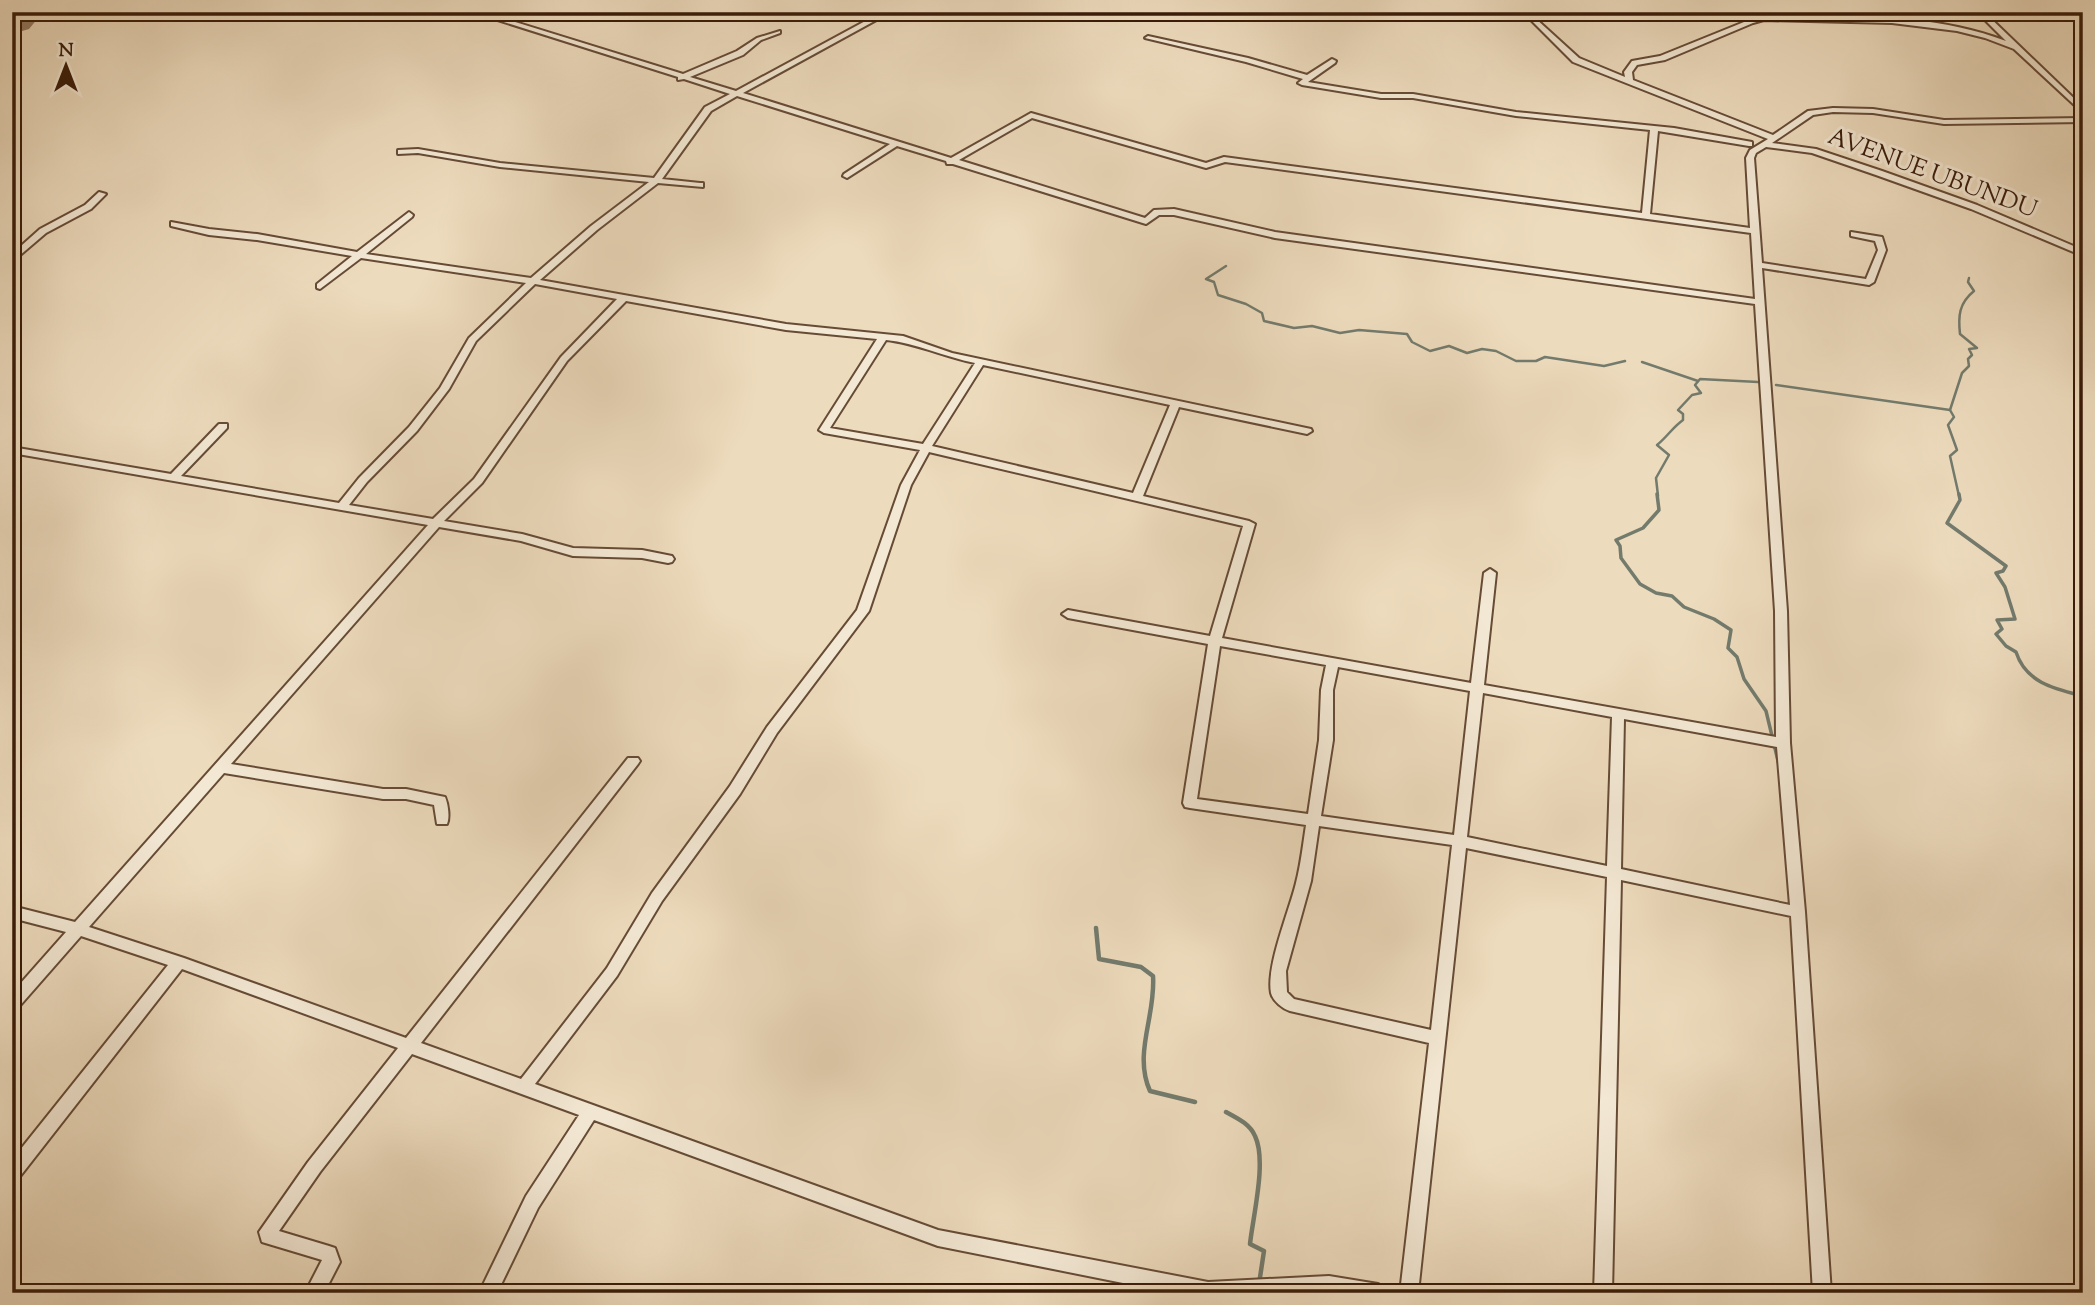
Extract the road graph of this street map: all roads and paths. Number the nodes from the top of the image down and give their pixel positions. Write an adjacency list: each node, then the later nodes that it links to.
1 (475, 12): 11 (street)
2 (888, 12): 14 (street)
3 (1522, 12): 13 (street)
4 (1909, 12): 6 (street)
5 (1980, 12): 9 (street)
6 (1917, 24): 9 (street); 13 (street)
7 (778, 32): 11 (street)
8 (1148, 38): 12 (street)
9 (2016, 47): 15 (street)
10 (1332, 61): 12 (street)
11 (681, 78): 14 (street)
12 (1308, 78): 17 (street)
13 (1630, 81): 16 (street, AVENUE UBUNDU)
14 (735, 94): 19 (street); 24 (street)
15 (2081, 119): 18 (street)
16 (1740, 125): 18 (street, AVENUE UBUNDU); 20 (street)
17 (1654, 128): 20 (street); 28 (street)
18 (1769, 141): 20 (street); 32 (street, AVENUE UBUNDU)
19 (895, 144): 22 (street); 23 (street)
20 (1751, 148): 30 (street)
21 (401, 152): 24 (street)
22 (950, 162): 28 (street); 39 (street)
23 (848, 176)
24 (657, 180): 25 (street); 36 (street)
25 (700, 185)
26 (102, 194): 34 (street)
27 (409, 215): 33 (street)
28 (1646, 216): 30 (street)
29 (174, 224): 33 (street)
30 (1755, 231): 35 (street)
31 (1854, 234): 35 (street)
32 (2083, 253)
33 (359, 255): 36 (street); 37 (street)
34 (12, 259)
35 (1757, 265): 39 (street)
36 (533, 283): 38 (street); 49 (street)
37 (320, 286)
38 (622, 299): 40 (street); 50 (street)
39 (1760, 302): 58 (street)
40 (882, 339): 41 (street); 45 (street)
41 (981, 361): 42 (street); 45 (street)
42 (1177, 403): 44 (street); 48 (street)
43 (223, 426): 47 (street)
44 (1307, 431)
45 (926, 448): 48 (street); 72 (street)
46 (12, 450): 47 (street)
47 (173, 478): 49 (street)
48 (1137, 496): 54 (street)
49 (342, 507): 50 (street)
50 (436, 523): 51 (street); 60 (street)
51 (668, 559)
52 (1490, 573): 56 (street)
53 (1068, 614): 54 (street)
54 (1214, 641): 55 (street); 62 (street)
55 (1333, 662): 56 (street); 62 (street)
56 (1477, 688): 57 (street); 63 (street)
57 (1618, 713): 58 (street); 64 (street)
58 (1783, 743): 66 (street)
59 (634, 761): 71 (street)
60 (220, 767): 61 (street); 67 (street)
61 (442, 820)
62 (1314, 820): 63 (street); 70 (street)
63 (1460, 841): 64 (street); 70 (street)
64 (1614, 873): 66 (street); 79 (street)
65 (12, 912): 67 (street)
66 (1798, 912): 80 (street)
67 (78, 929): 68 (street); 69 (street)
68 (179, 962): 71 (street); 74 (street)
69 (12, 1004)
70 (1437, 1038): 78 (street)
71 (410, 1045): 72 (street); 75 (street)
72 (524, 1087): 73 (street)
73 (591, 1111): 76 (street); 77 (street)
74 (12, 1173)
75 (314, 1293)
76 (488, 1293)
77 (1378, 1293)
78 (1409, 1293)
79 (1602, 1293)
80 (1822, 1293)

